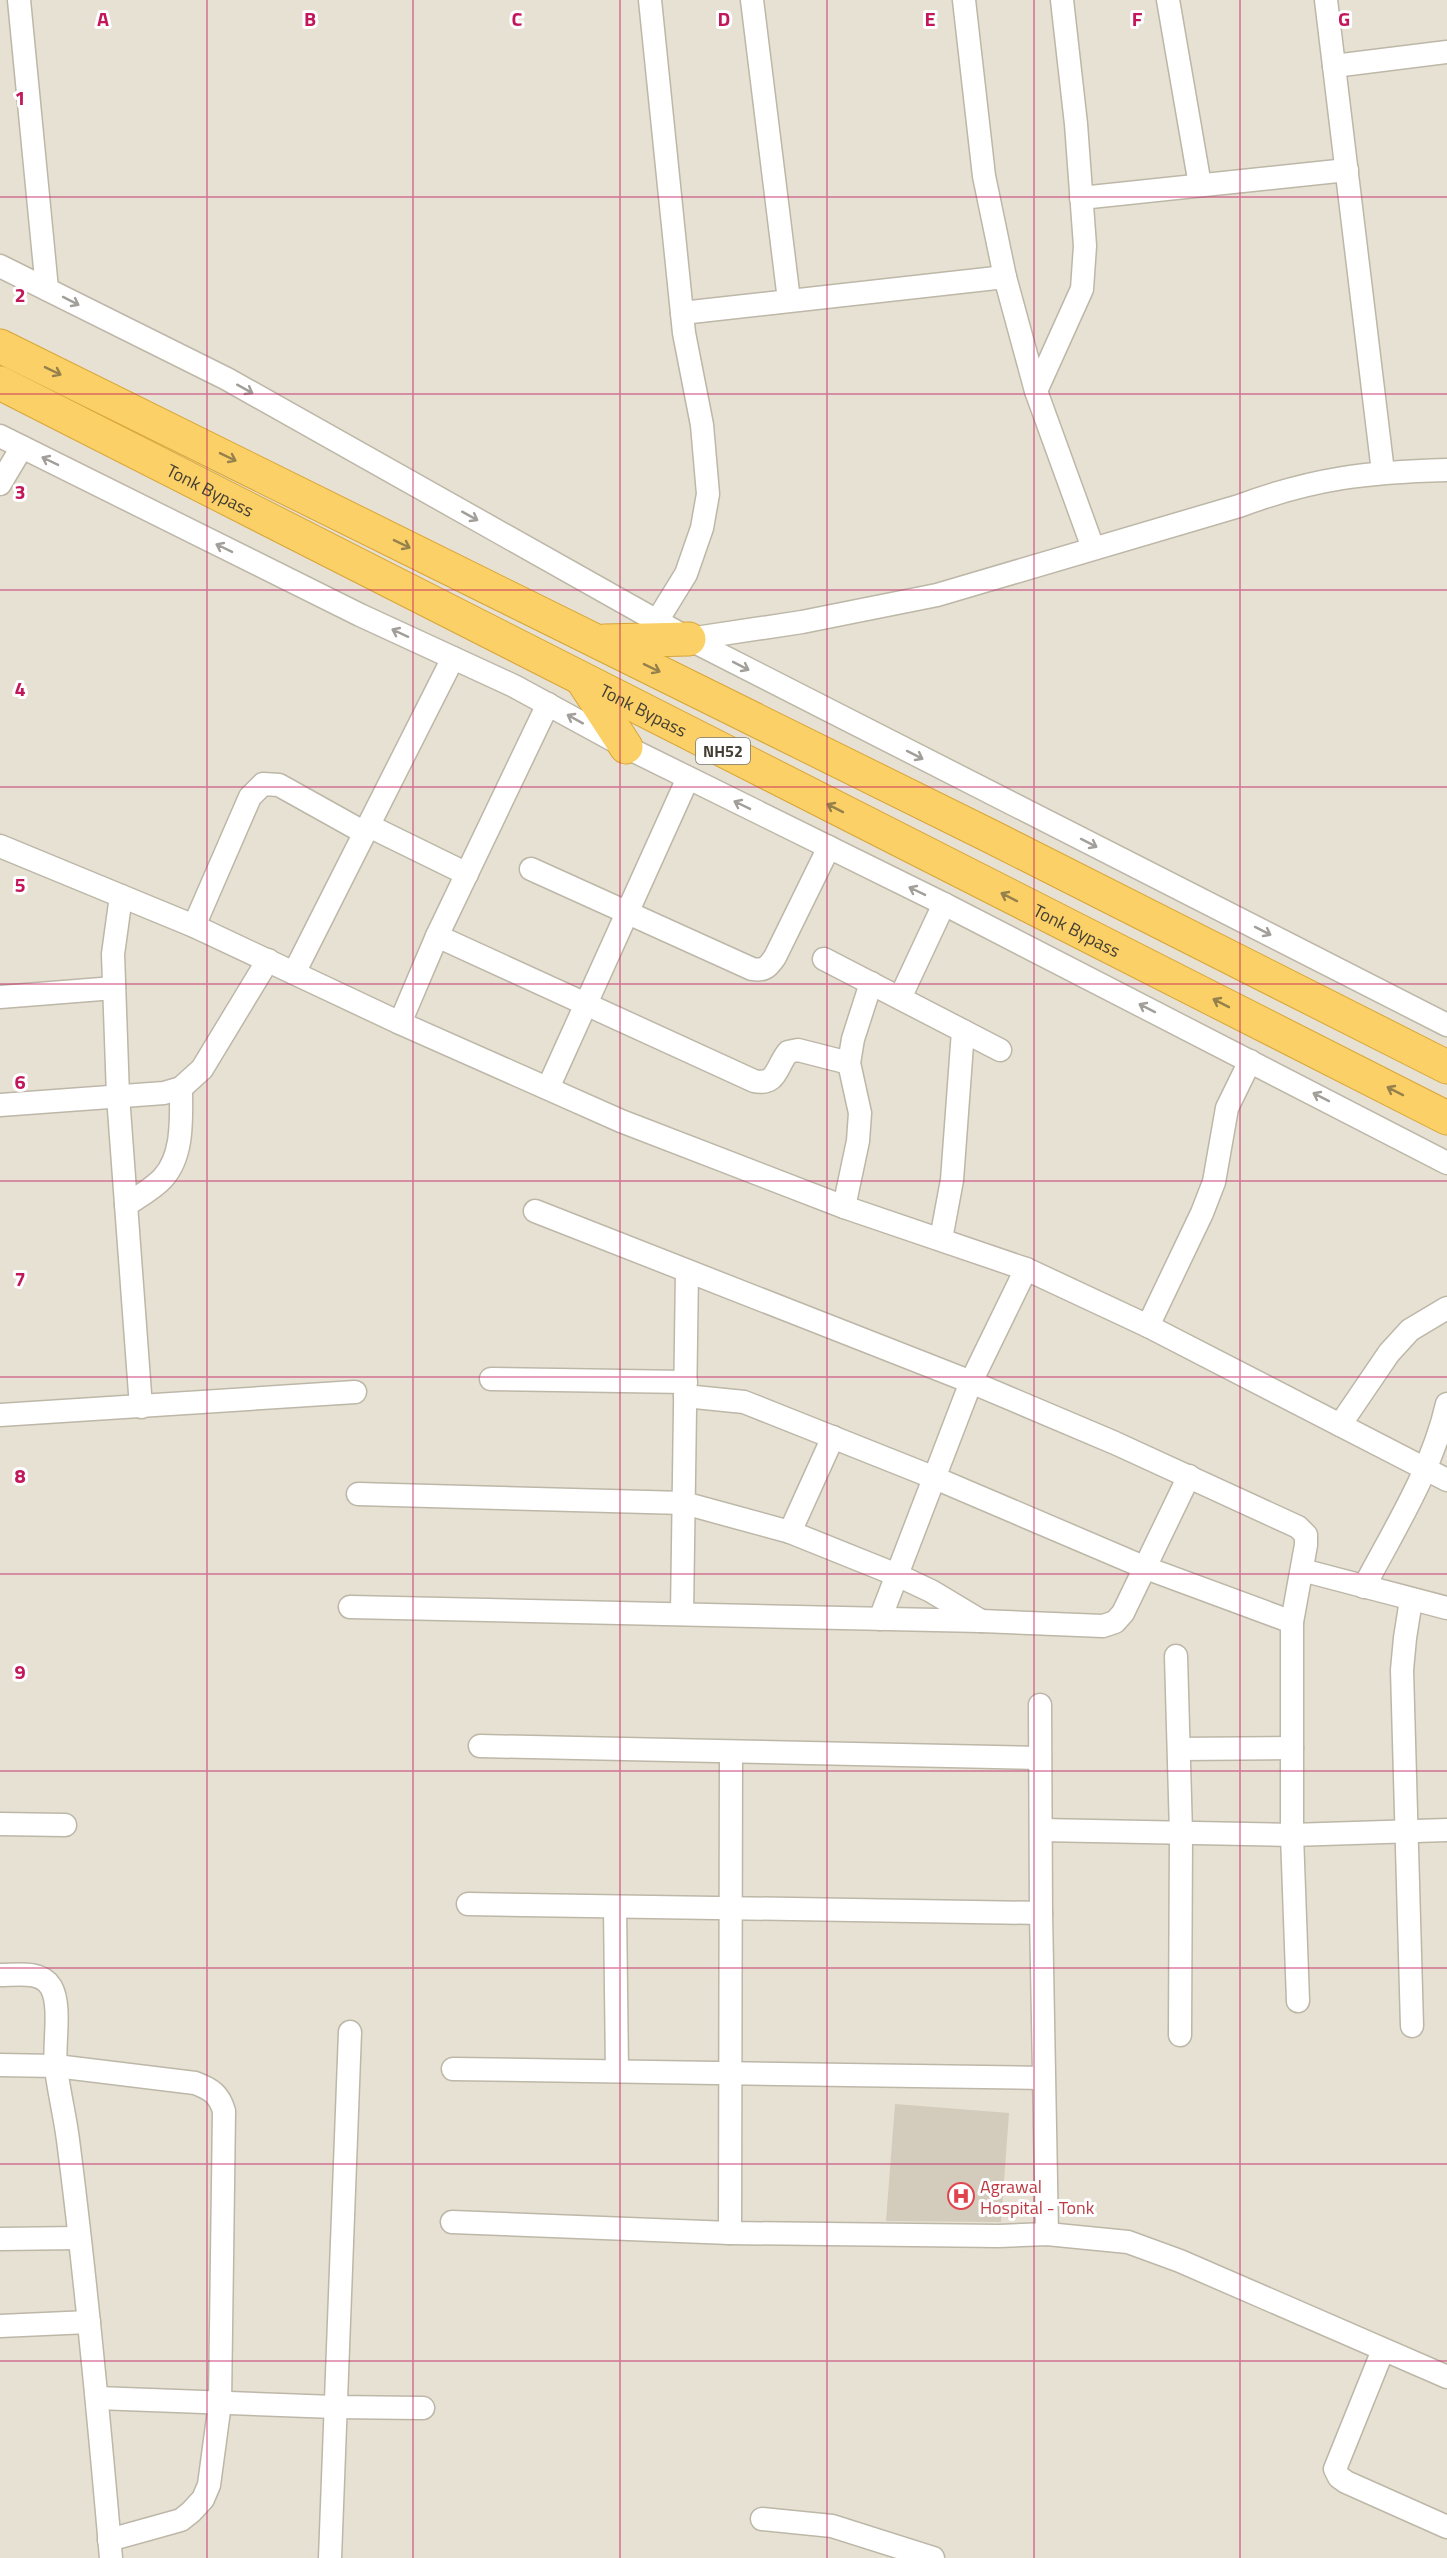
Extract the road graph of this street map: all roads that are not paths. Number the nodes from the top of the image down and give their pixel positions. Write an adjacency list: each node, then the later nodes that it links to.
1 (19, 0): 15 (street)
2 (650, 0): 17 (street)
3 (753, 0): 16 (street)
4 (964, 0): 14 (street)
5 (1062, 0): 12 (street)
6 (1168, 0): 11 (street)
7 (1326, 0): 9 (street)
8 (1447, 52): 9 (street)
9 (1334, 66): 10 (street)
10 (1347, 170): 11 (street); 24 (street)
11 (1200, 185): 12 (street)
12 (1082, 198): 20 (street)
13 (0, 266): 15 (street)
14 (1005, 277): 16 (street); 20 (street)
15 (47, 290): 27 (street, one-way to 27)
16 (789, 300): 17 (street)
17 (682, 313): 27 (street)
18 (0, 346): 29 (highway, NH52, one-way to 29)
19 (0, 383): 31 (highway, Tonk Bypass / NH52)
20 (1036, 391): 26 (street)
21 (0, 436): 22 (street)
22 (22, 447): 25 (street); 30 (street, one-way to 22)
23 (1447, 470): 24 (street)
24 (1383, 471): 26 (street)
25 (0, 484)
26 (1093, 548): 28 (street)
27 (657, 621): 28 (street)
28 (689, 639): 29 (highway); 54 (street, one-way to 54)
29 (599, 642): 59 (highway, NH52, one-way to 59)
30 (453, 658): 32 (street); 35 (street)
31 (581, 678): 33 (highway); 64 (highway, Tonk Bypass / NH52, one-way to 31)
32 (548, 704): 33 (street, one-way to 32); 39 (street)
33 (626, 747): 34 (street)
34 (688, 778): 37 (street, one-way to 34); 42 (street)
35 (367, 829): 39 (street); 43 (street); 47 (street)
36 (0, 846): 40 (street)
37 (829, 847): 41 (street, one-way to 37); 42 (street)
38 (531, 869): 42 (street)
39 (467, 874): 44 (street)
40 (121, 896): 43 (street); 49 (street)
41 (944, 904): 51 (street); 57 (street, one-way to 41)
42 (627, 913): 52 (street)
43 (194, 926): 46 (street)
44 (437, 936): 52 (street); 53 (street)
45 (824, 959): 48 (street)
46 (268, 960): 47 (street); 60 (street)
47 (294, 973): 53 (street)
48 (871, 983): 51 (street); 58 (street)
49 (114, 988): 50 (street); 62 (street)
50 (0, 997)
51 (900, 998): 55 (street)
52 (586, 1003): 58 (street); 61 (street)
53 (400, 1023): 61 (street)
54 (1447, 1025)
55 (963, 1031): 56 (street); 69 (street)
56 (1000, 1050)
57 (1250, 1061): 65 (street, one-way to 57); 73 (street)
58 (849, 1063): 67 (street)
59 (1447, 1067)
60 (181, 1088): 62 (street); 66 (street)
61 (548, 1088): 67 (street)
62 (118, 1096): 63 (street); 66 (street)
63 (0, 1105)
64 (1447, 1118)
65 (1447, 1163)
66 (126, 1205): 79 (street)
67 (844, 1207): 69 (street)
68 (535, 1211): 71 (street)
69 (941, 1239): 70 (street)
70 (1026, 1269): 73 (street); 75 (street)
71 (687, 1271): 75 (street); 76 (street)
72 (1447, 1308): 81 (street)
73 (1148, 1326): 81 (street)
74 (491, 1379): 76 (street)
75 (971, 1382): 84 (street); 85 (street)
76 (686, 1389): 82 (street); 88 (street)
77 (355, 1392): 79 (street)
78 (1447, 1404): 83 (street)
79 (141, 1407): 80 (street)
80 (0, 1415)
81 (1341, 1425): 83 (street)
82 (833, 1437): 85 (street); 89 (street)
83 (1426, 1469): 86 (street); 93 (street)
84 (1189, 1476): 90 (street); 91 (street)
85 (935, 1479): 90 (street); 92 (street)
86 (1447, 1480)
87 (358, 1494): 88 (street)
88 (684, 1503): 89 (street); 97 (street)
89 (790, 1532): 92 (street)
90 (1146, 1568): 99 (street); 100 (street)
91 (1302, 1570): 93 (street); 100 (street)
92 (897, 1575): 98 (street); 99 (street)
93 (1364, 1587): 94 (street)
94 (1411, 1600): 96 (street); 112 (street)
95 (350, 1607): 97 (street)
96 (1447, 1608)
97 (682, 1614): 98 (street)
98 (880, 1619): 99 (street)
99 (981, 1621)
100 (1292, 1622): 105 (street)
101 (1176, 1656): 104 (street)
102 (1040, 1705): 107 (street)
103 (480, 1746): 106 (street)
104 (1179, 1749): 105 (street); 113 (street)
105 (1292, 1749): 114 (street)
106 (731, 1752): 107 (street); 117 (street)
107 (1040, 1758): 110 (street)
108 (0, 1824): 109 (street)
109 (65, 1825)
110 (1041, 1830): 113 (street); 118 (street)
111 (1447, 1830): 112 (street)
112 (1406, 1831): 114 (street); 121 (street)
113 (1181, 1833): 114 (street); 123 (street)
114 (1292, 1835): 120 (street)
115 (468, 1904): 116 (street)
116 (615, 1907): 117 (street); 127 (street)
117 (731, 1908): 118 (street); 128 (street)
118 (1041, 1913): 129 (street)
119 (0, 1975): 125 (street)
120 (1298, 2001)
121 (1412, 2026)
122 (350, 2032): 141 (street)
123 (1180, 2035)
124 (0, 2065): 125 (street)
125 (56, 2066): 133 (street); 140 (street)
126 (453, 2069): 127 (street)
127 (617, 2072): 128 (street)
128 (731, 2074): 129 (street); 131 (street)
129 (1043, 2078): 132 (street)
130 (452, 2223): 131 (street)
131 (730, 2233): 132 (street)
132 (1047, 2234): 137 (street)
133 (80, 2238): 134 (street); 135 (street)
134 (0, 2239)
135 (89, 2322): 136 (street); 139 (street)
136 (0, 2326)
137 (1383, 2350): 138 (street); 144 (street)
138 (1447, 2377)
139 (97, 2398): 140 (street); 145 (street)
140 (219, 2403): 141 (street); 145 (street)
141 (334, 2407): 142 (street); 146 (street)
142 (423, 2408)
143 (762, 2519): 147 (street)
144 (1447, 2527)
145 (110, 2549)
146 (330, 2558)
147 (933, 2558)

